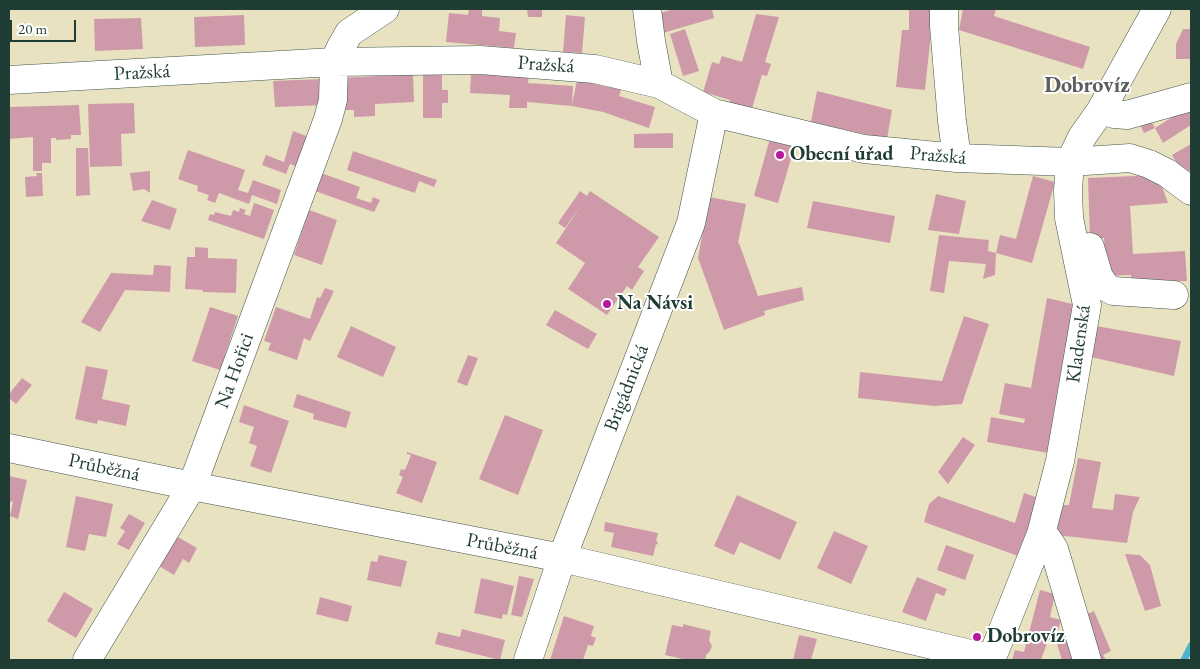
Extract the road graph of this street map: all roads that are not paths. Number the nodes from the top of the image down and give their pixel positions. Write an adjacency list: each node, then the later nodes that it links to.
1 (385, 9): 5 (street)
2 (647, 9): 7 (street)
3 (944, 9): 11 (street)
4 (1157, 9): 9 (street, Kladenská)
5 (334, 62): 6 (street, Pražská); 7 (street, Pražská); 17 (street, Na Hořici)
6 (9, 80)
7 (659, 84): 10 (street, Pražská)
8 (1191, 97): 9 (street)
9 (1101, 110): 12 (street, Kladenská)
10 (714, 113): 11 (street, Pražská); 19 (street, Brigádnická)
11 (957, 158): 12 (street, Pražská)
12 (1070, 162): 13 (street, Pražská); 14 (street, Kladenská)
13 (1191, 191)
14 (1070, 218): 15 (street); 18 (street, Kladenská)
15 (1174, 295)
16 (9, 448): 17 (street, Průběžná)
17 (192, 486): 19 (street, Průběžná); 20 (street, Na Hořici)
18 (1041, 534): 22 (street, Kladenská); 23 (street)
19 (562, 558): 21 (street, Brigádnická); 22 (street, Průběžná)
20 (87, 660)
21 (528, 660)
22 (991, 660)
23 (1087, 660)

